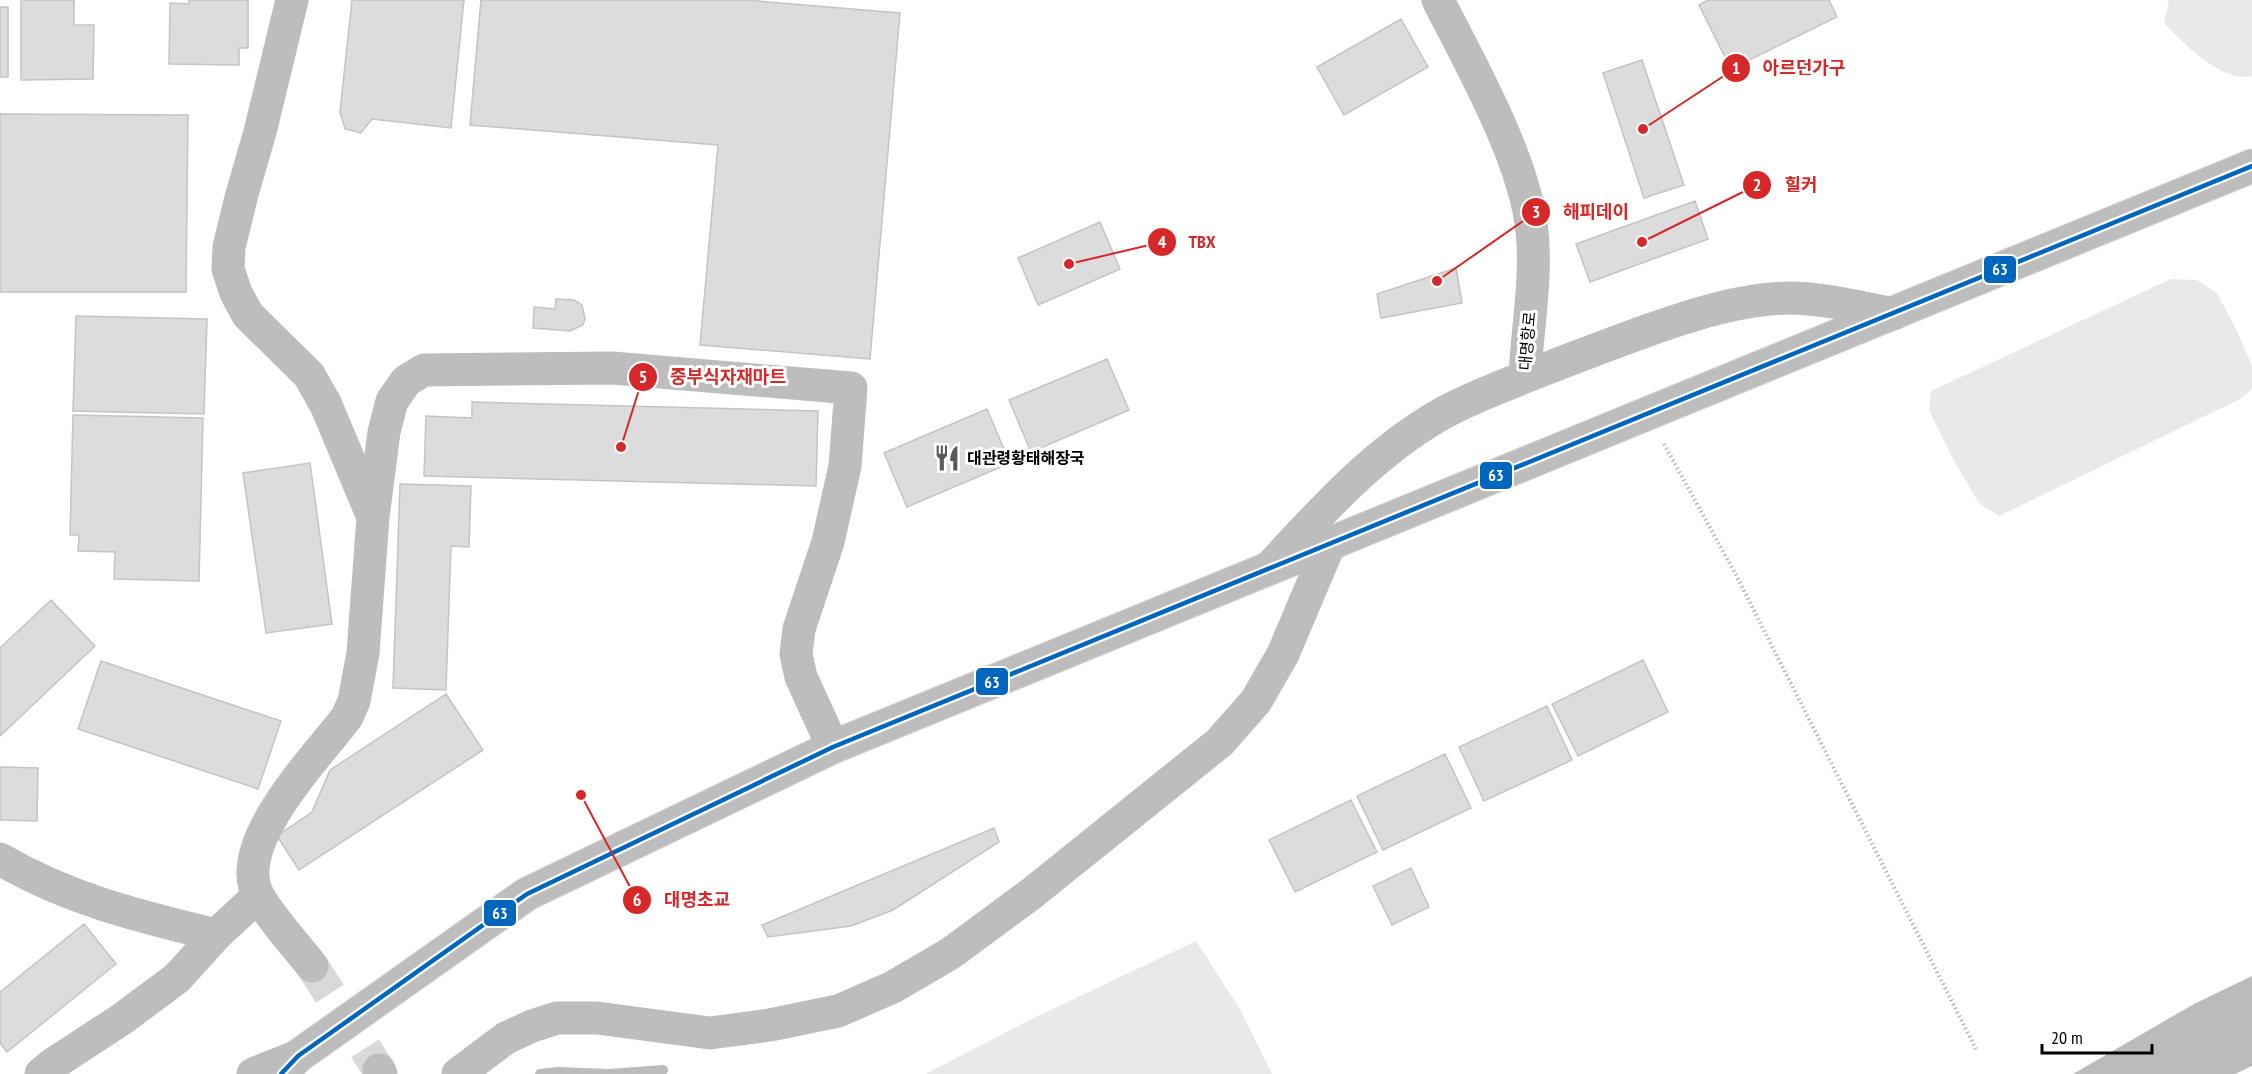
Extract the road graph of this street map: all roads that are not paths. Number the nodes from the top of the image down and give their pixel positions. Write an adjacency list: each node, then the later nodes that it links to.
1 (292, 0): 6 (main road)
2 (1438, 0): 5 (main road, 대명항로)
3 (2252, 166): 4 (main road, 대명항로)
4 (1893, 314): 5 (main road); 7 (main road, 대명항로)
5 (1525, 377): 8 (main road, 대명항로)
6 (373, 517): 9 (main road); 11 (main road)
7 (1330, 543): 8 (main road, 대명항로); 17 (main road)
8 (1268, 569): 9 (main road, 대명항로)
9 (833, 747): 14 (main road, 대명항로)
10 (0, 859): 12 (main road)
11 (258, 896): 12 (main road); 13 (main road)
12 (216, 934): 15 (main road)
13 (312, 966)
14 (289, 1065): 16 (main road, 대명항로)
15 (41, 1074)
16 (253, 1074)
17 (458, 1074)

